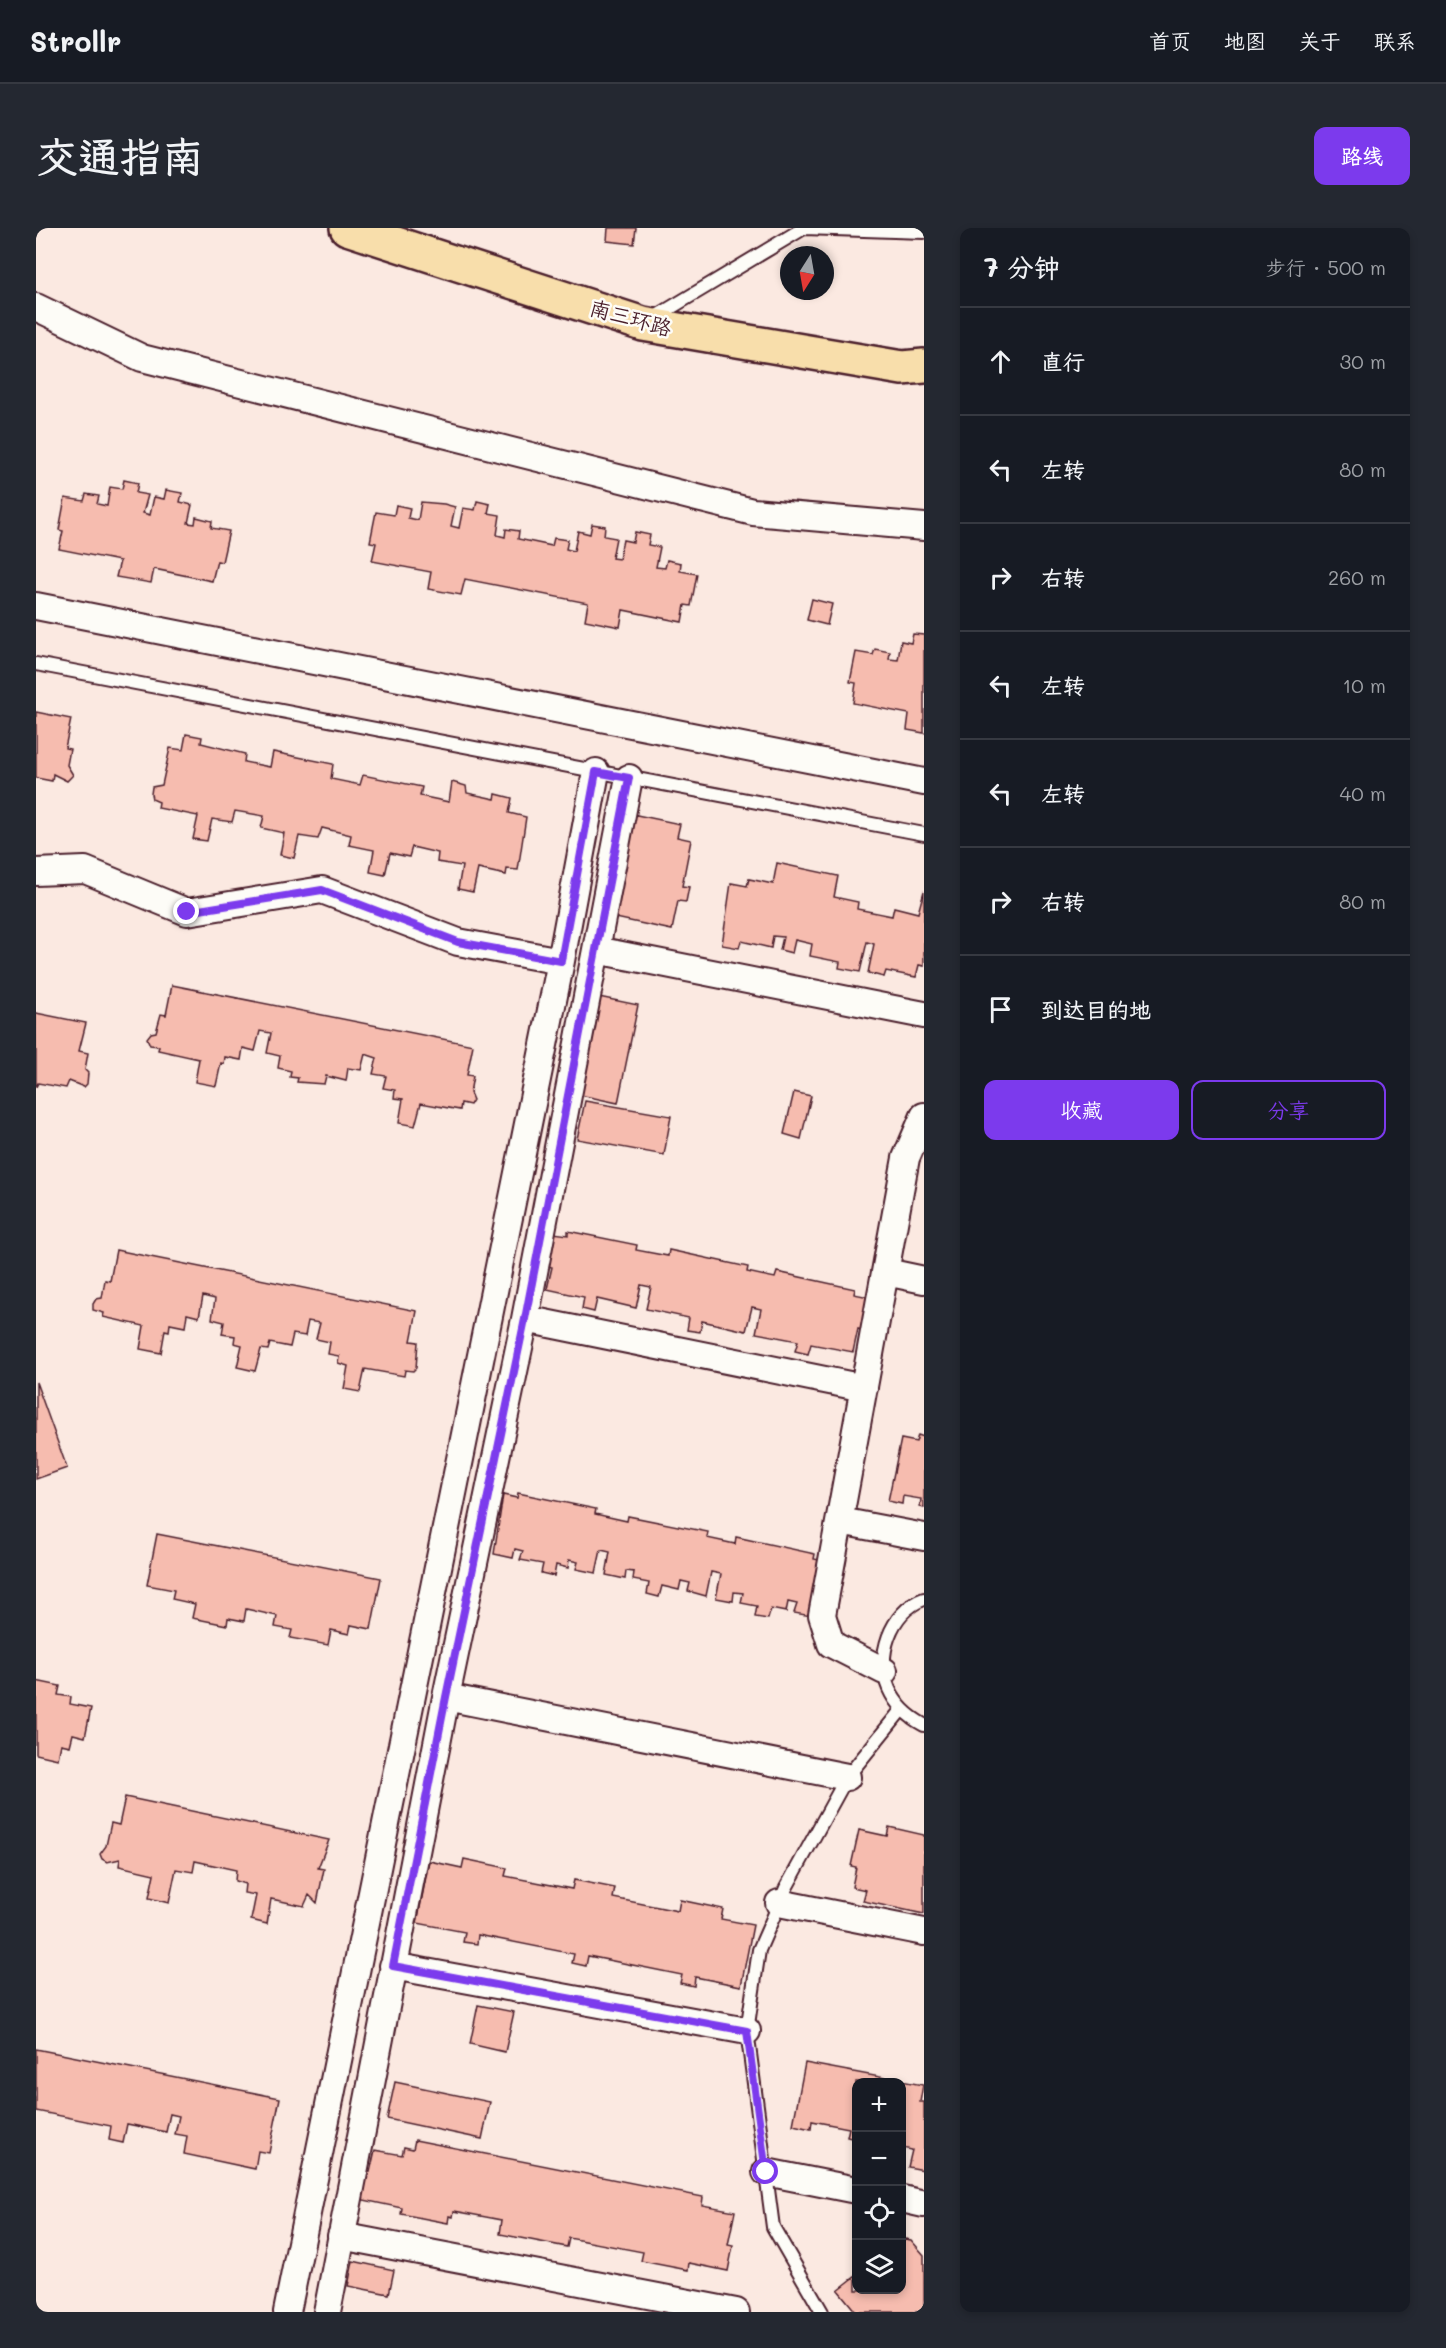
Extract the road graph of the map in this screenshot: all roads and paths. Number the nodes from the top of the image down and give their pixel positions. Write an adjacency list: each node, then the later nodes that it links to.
1 (347, 228): 4 (highway, 南三环路)
2 (924, 232): 4 (lane)
3 (36, 307): 6 (street)
4 (644, 324): 5 (highway, 南三环路)
5 (924, 366)
6 (924, 527)
7 (36, 606): 11 (street)
8 (36, 664): 9 (lane)
9 (596, 772): 10 (lane); 15 (street)
10 (629, 778): 12 (lane); 14 (street)
11 (924, 782)
12 (924, 834)
13 (36, 872): 15 (street)
14 (596, 950): 16 (street); 20 (street)
15 (561, 961): 39 (street)
16 (924, 1015)
17 (924, 1116): 18 (street)
18 (886, 1272): 19 (street); 21 (street)
19 (924, 1280)
20 (525, 1319): 21 (street); 26 (street)
21 (864, 1388): 22 (street)
22 (840, 1521): 23 (street); 25 (street)
23 (924, 1537)
24 (924, 1599): 25 (lane)
25 (884, 1671): 27 (lane)
26 (446, 1697): 29 (street); 32 (street)
27 (902, 1709): 28 (lane); 29 (lane)
28 (924, 1725)
29 (847, 1778): 30 (lane)
30 (779, 1903): 31 (street); 33 (lane)
31 (924, 1932)
32 (393, 1966): 33 (street); 38 (street)
33 (747, 2031): 34 (lane)
34 (766, 2172): 35 (street); 42 (lane)
35 (852, 2189)
36 (906, 2200): 37 (street)
37 (924, 2204)
38 (341, 2236): 40 (street); 41 (street)
39 (287, 2312)
40 (327, 2312)
41 (736, 2312)
42 (822, 2312)

